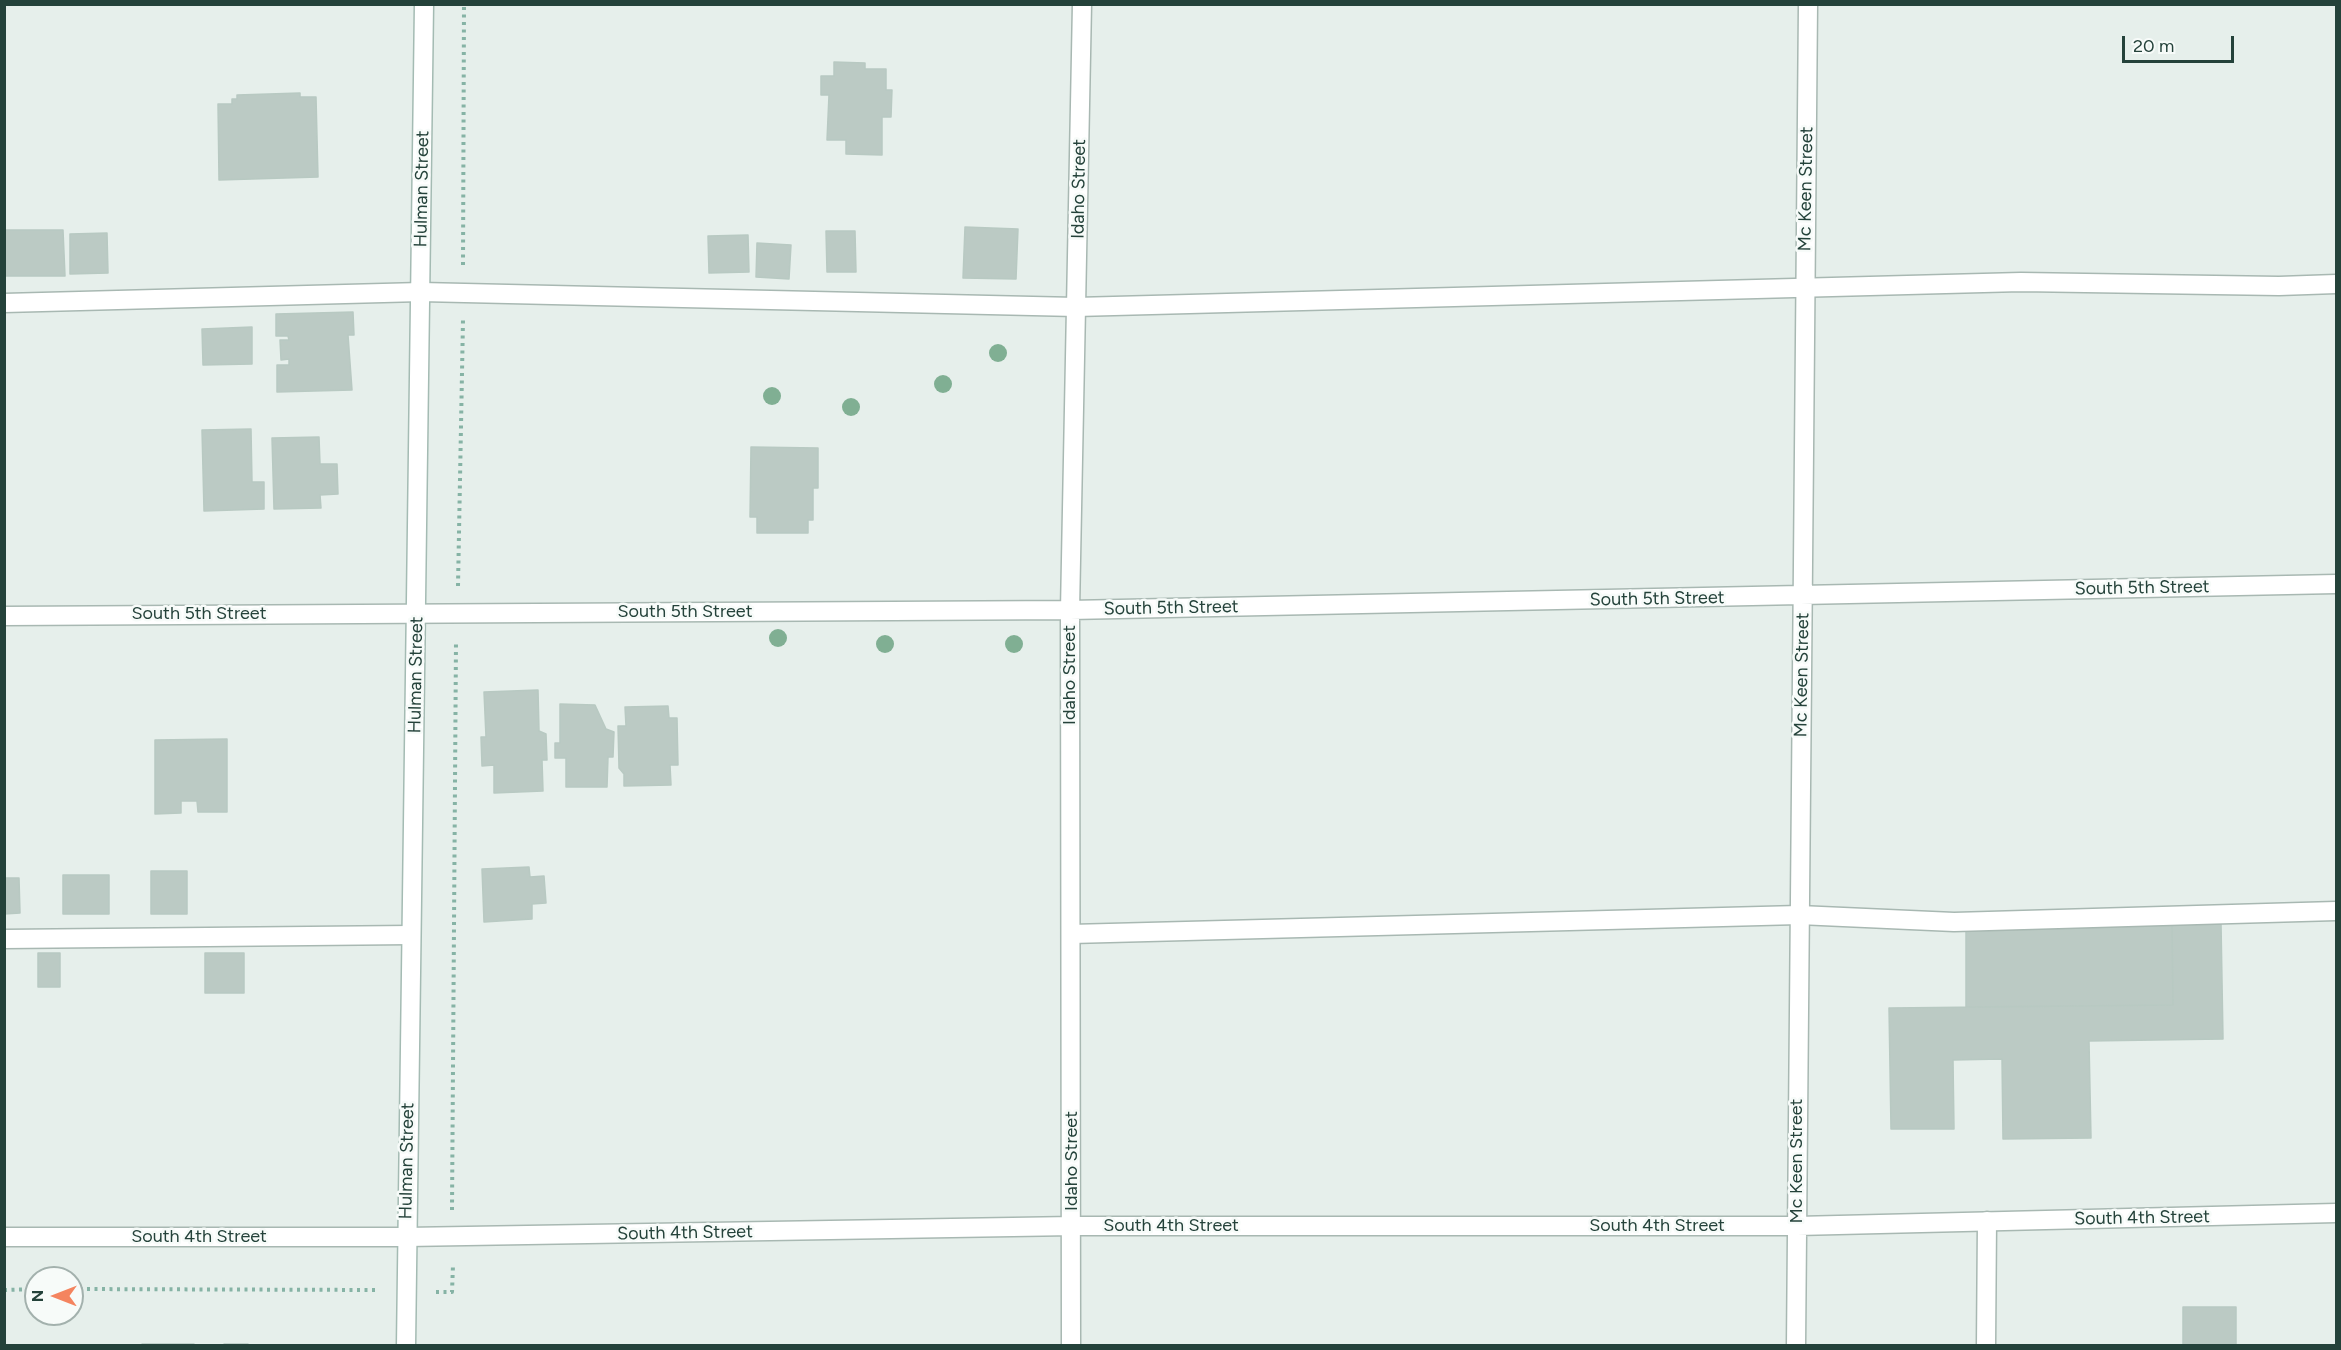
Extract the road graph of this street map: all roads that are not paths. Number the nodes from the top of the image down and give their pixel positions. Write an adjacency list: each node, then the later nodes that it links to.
1 (424, 4): 6 (street, Hulman Street)
2 (1083, 4): 8 (street, Idaho Street)
3 (1808, 4): 5 (street, Mc Keen Street)
4 (2337, 284): 5 (street)
5 (1805, 290): 8 (street); 10 (street, Mc Keen Street)
6 (421, 291): 7 (street); 8 (street); 12 (street, Hulman Street)
7 (4, 303)
8 (1076, 307): 11 (street, Idaho Street)
9 (2337, 584): 10 (street, South 5th Street)
10 (1802, 597): 11 (street, South 5th Street); 15 (street, Mc Keen Street)
11 (1070, 610): 12 (street, South 5th Street); 16 (street, Idaho Street)
12 (417, 613): 13 (street, South 5th Street); 17 (street, Hulman Street)
13 (4, 616)
14 (2337, 911): 15 (street)
15 (1799, 915): 16 (street); 22 (street, Mc Keen Street)
16 (1071, 934): 21 (street, Idaho Street)
17 (411, 935): 18 (street); 24 (street, Hulman Street)
18 (4, 939)
19 (2337, 1213): 20 (street, South 4th Street)
20 (1987, 1221): 22 (street, South 4th Street); 28 (street)
21 (1072, 1226): 22 (street, South 4th Street); 24 (street, South 4th Street); 26 (street, Idaho Street)
22 (1797, 1226): 27 (street, Mc Keen Street)
23 (4, 1237): 24 (street, South 4th Street)
24 (406, 1237): 25 (street, Hulman Street)
25 (406, 1346)
26 (1071, 1346)
27 (1796, 1346)
28 (1986, 1346)

